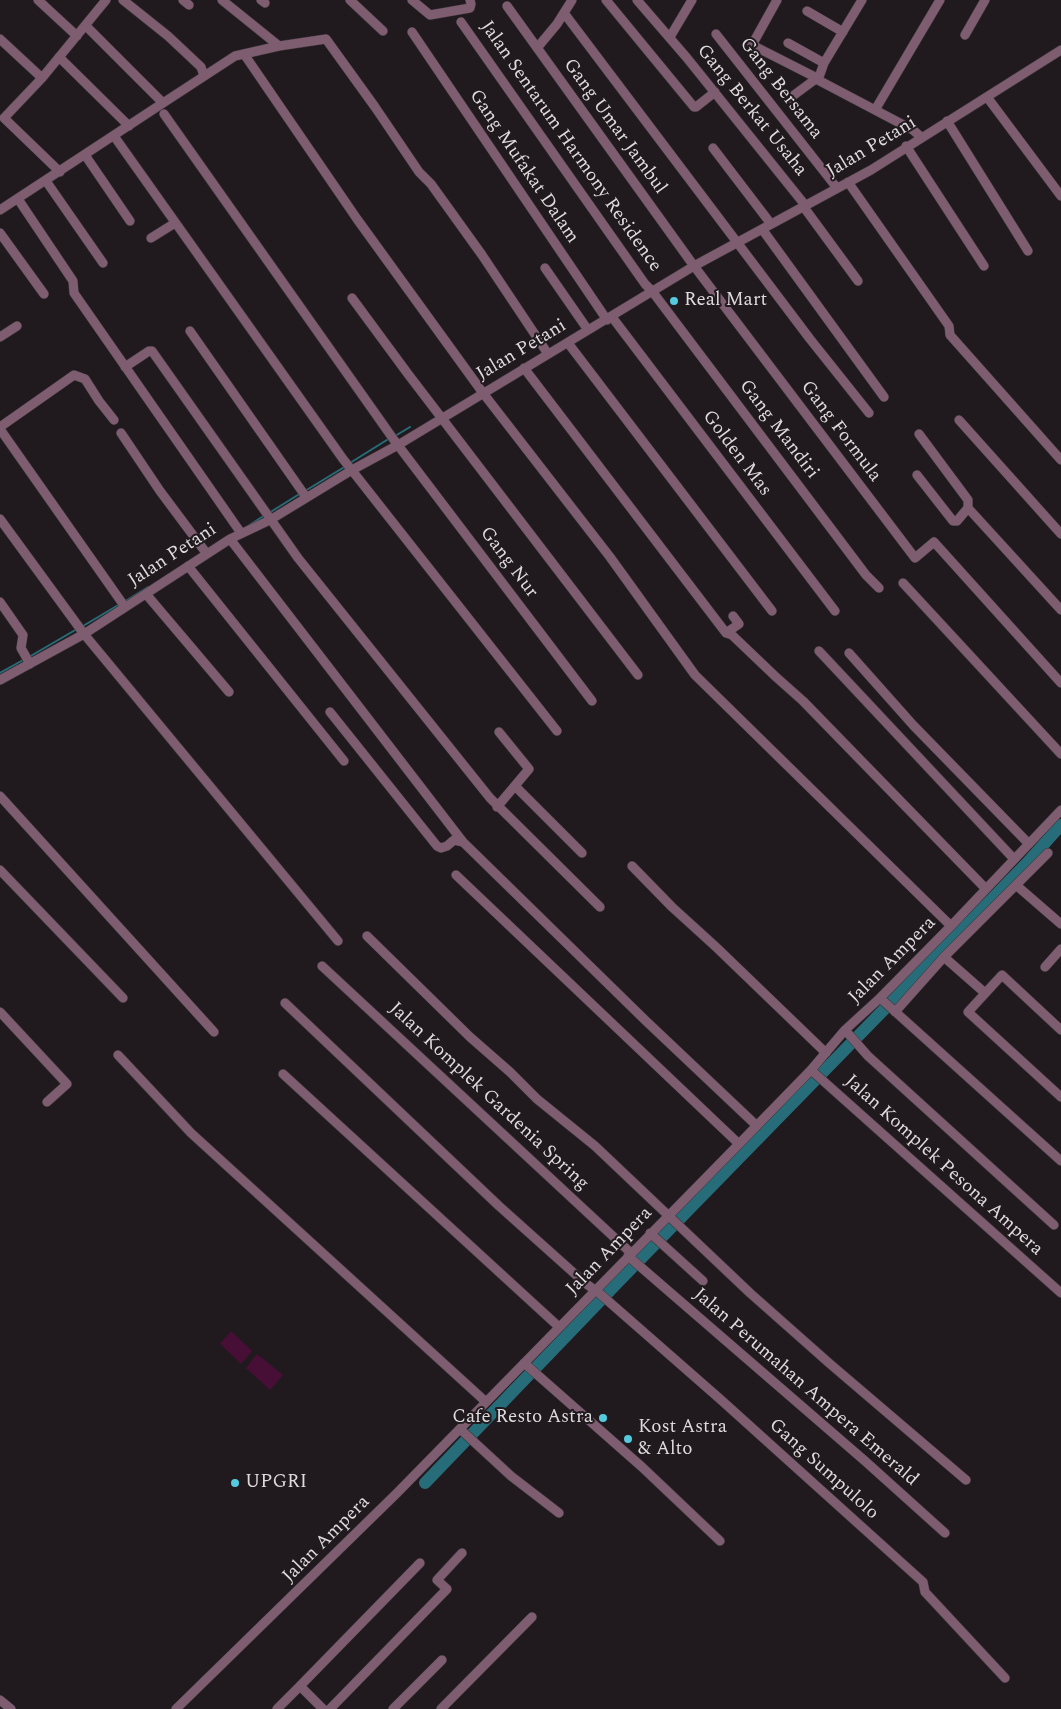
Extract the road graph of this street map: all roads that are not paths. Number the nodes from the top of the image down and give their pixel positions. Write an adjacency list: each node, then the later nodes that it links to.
1 (38, 0): 26 (street)
2 (123, 0): 36 (street)
3 (222, 0): 30 (street)
4 (350, 0): 21 (street)
5 (412, 0): 6 (street)
6 (470, 0)
7 (572, 0): 18 (street)
8 (606, 0): 39 (street)
9 (636, 0): 27 (street, Gang Berkat Usaha)
10 (692, 0): 27 (street)
11 (777, 0): 38 (street)
12 (862, 0): 23 (street, Gang Bersama)
13 (940, 0): 43 (street)
14 (985, 0): 25 (street)
15 (102, 2): 20 (street)
16 (507, 6): 31 (street, Gang Umar Jambul)
17 (807, 11): 23 (street)
18 (564, 13): 31 (street); 67 (street)
19 (461, 22): 74 (street, Jalan Sentarum Harmony Residence)
20 (86, 26): 26 (street); 42 (street)
21 (383, 32)
22 (412, 32): 77 (street, Gang Mufakat Dalam)
23 (843, 32): 35 (street, Gang Bersama)
24 (716, 34): 56 (street, Gang Bersama)
25 (965, 35)
26 (77, 36): 34 (street)
27 (670, 37): 39 (street, Gang Berkat Usaha)
28 (0, 39): 37 (street)
29 (788, 43): 35 (street)
30 (279, 46): 33 (street); 84 (street)
31 (537, 48): 70 (street, Gang Umar Jambul)
32 (1061, 50): 40 (street, Jalan Petani)
33 (244, 54): 36 (street); 87 (street)
34 (59, 57): 37 (street); 47 (street)
35 (824, 63): 38 (street, Gang Bersama)
36 (204, 76): 42 (street)
37 (42, 78): 45 (street)
38 (818, 79): 41 (street); 43 (street)
39 (715, 92): 59 (street, Gang Berkat Usaha)
40 (986, 97): 46 (street, Jalan Petani); 57 (street)
41 (790, 98)
42 (163, 103): 47 (street)
43 (875, 110): 48 (street)
44 (164, 114): 96 (street, Gang Nur)
45 (2, 116): 53 (street)
46 (947, 121): 48 (street, Jalan Petani); 68 (street)
47 (129, 126): 49 (street)
48 (917, 134): 50 (street, Jalan Petani)
49 (114, 136): 52 (street); 62 (street)
50 (906, 146): 55 (street, Jalan Petani); 71 (street)
51 (713, 148): 63 (street)
52 (85, 155): 53 (street); 61 (street)
53 (60, 172): 54 (street)
54 (46, 181): 58 (street); 69 (street)
55 (848, 182): 56 (street, Jalan Petani); 97 (street)
56 (837, 188): 59 (street, Jalan Petani)
57 (1061, 196)
58 (18, 199): 60 (street); 85 (street)
59 (804, 206): 63 (street, Jalan Petani); 73 (street, Gang Berkat Usaha)
60 (0, 210)
61 (130, 221)
62 (175, 222): 66 (street); 98 (street)
63 (772, 224): 64 (street, Jalan Petani)
64 (762, 229): 67 (street, Jalan Petani); 88 (street)
65 (0, 233): 75 (street)
66 (151, 238)
67 (737, 243): 70 (street, Jalan Petani); 89 (street)
68 (1028, 251)
69 (103, 263)
70 (694, 266): 74 (street, Jalan Petani); 79 (street, Gang Umar Jambul)
71 (984, 266)
72 (545, 268): 80 (street)
73 (858, 281)
74 (652, 291): 77 (street, Jalan Petani); 110 (street, Gang Mandiri)
75 (44, 294)
76 (352, 298): 90 (street)
77 (609, 318): 80 (street, Jalan Petani); 116 (street, Golden Mas)
78 (17, 326): 82 (street)
79 (739, 326): 125 (street, Gang Formula)
80 (588, 330): 83 (street, Jalan Petani)
81 (190, 331): 100 (street)
82 (0, 337)
83 (568, 342): 84 (street, Jalan Petani); 115 (street)
84 (548, 354): 86 (street, Jalan Petani)
85 (125, 367): 103 (street); 104 (street)
86 (524, 368): 87 (street, Jalan Petani); 119 (street)
87 (483, 393): 90 (street, Jalan Petani); 149 (street)
88 (884, 397)
89 (869, 413)
90 (442, 418): 96 (street, Jalan Petani); 123 (street)
91 (114, 420): 93 (street)
92 (959, 420): 105 (street)
93 (0, 428): 113 (street)
94 (121, 434): 107 (street)
95 (919, 434): 101 (street)
96 (396, 442): 98 (street, Jalan Petani); 127 (street, Gang Nur)
97 (1061, 460)
98 (348, 465): 100 (street, Jalan Petani); 129 (street)
99 (917, 476): 101 (street)
100 (303, 493): 103 (street, Jalan Petani)
101 (968, 508): 114 (street)
102 (0, 520): 118 (street)
103 (270, 520): 104 (street, Jalan Petani); 135 (street)
104 (239, 530): 106 (street, Jalan Petani)
105 (1061, 534)
106 (230, 539): 107 (street, Jalan Petani); 137 (street)
107 (207, 554): 108 (street, Jalan Petani)
108 (188, 566): 111 (street, Jalan Petani); 132 (street)
109 (903, 583): 131 (street)
110 (879, 588)
111 (146, 594): 113 (street, Jalan Petani); 126 (street)
112 (0, 602): 122 (street)
113 (122, 602): 118 (street, Jalan Petani)
114 (1061, 610)
115 (772, 611)
116 (835, 611)
117 (733, 616): 119 (street)
118 (81, 630): 122 (street, Jalan Petani); 151 (street)
119 (726, 633): 146 (street)
120 (818, 651): 141 (street)
121 (849, 653): 138 (street)
122 (29, 662): 124 (street, Jalan Petani)
123 (638, 675)
124 (0, 680)
125 (1061, 683)
126 (230, 692)
127 (592, 701)
128 (330, 712): 137 (street)
129 (557, 731)
130 (499, 732): 133 (street)
131 (1061, 754)
132 (344, 761)
133 (514, 786): 135 (street); 140 (street)
134 (0, 796): 162 (street)
135 (497, 807): 147 (street)
136 (1061, 810): 138 (street, Jalan Ampera)
137 (463, 842): 170 (street)
138 (1029, 844): 141 (street, Jalan Ampera)
139 (1048, 852): 145 (street)
140 (582, 853)
141 (1014, 859): 146 (street, Jalan Ampera)
142 (632, 866): 164 (street)
143 (0, 870): 157 (street)
144 (456, 875): 171 (street)
145 (1016, 885): 148 (street); 153 (street)
146 (986, 888): 149 (street, Jalan Ampera)
147 (600, 907)
148 (1061, 924)
149 (951, 926): 159 (street, Jalan Ampera)
150 (367, 936): 173 (street)
151 (338, 942)
152 (1059, 954): 155 (street)
153 (944, 957): 156 (street); 159 (street)
154 (322, 966): 176 (street, Jalan Komplek Gardenia Spring)
155 (1045, 967)
156 (985, 993): 161 (street); 168 (street)
157 (123, 998)
158 (285, 1003): 180 (street, Gang Sumpulolo)
159 (887, 1005): 163 (street, Jalan Ampera); 172 (street)
160 (0, 1012): 169 (street)
161 (1061, 1030)
162 (214, 1032)
163 (847, 1032): 164 (street, Jalan Ampera); 174 (street)
164 (826, 1053): 166 (street, Jalan Ampera)
165 (118, 1055): 183 (street)
166 (813, 1072): 170 (street, Jalan Ampera); 179 (street, Jalan Komplek Pesona Ampera)
167 (282, 1074): 181 (street)
168 (1061, 1097)
169 (47, 1102)
170 (757, 1126): 171 (street, Jalan Ampera)
171 (739, 1144): 173 (street, Jalan Ampera)
172 (1061, 1161)
173 (670, 1216): 175 (street, Jalan Ampera); 185 (street)
174 (1054, 1226)
175 (652, 1235): 176 (street, Jalan Ampera); 178 (street)
176 (629, 1255): 177 (street, Jalan Komplek Gardenia Spring); 180 (street, Jalan Ampera)
177 (643, 1268): 187 (street, Jalan Perumahan Ampera Emerald)
178 (703, 1281)
179 (1061, 1293)
180 (600, 1294): 181 (street, Jalan Ampera); 193 (street, Gang Sumpulolo)
181 (559, 1327): 182 (street, Jalan Ampera)
182 (526, 1365): 183 (street, Jalan Ampera); 188 (street)
183 (486, 1402): 184 (street, Jalan Ampera)
184 (461, 1430): 186 (street); 197 (street, Jalan Ampera)
185 (966, 1480)
186 (559, 1513)
187 (945, 1533)
188 (720, 1541)
189 (462, 1553): 200 (street)
190 (420, 1563): 194 (street)
191 (532, 1617): 202 (street)
192 (442, 1660): 201 (street)
193 (1005, 1678)
194 (300, 1686): 198 (street); 199 (street)
195 (0, 1700): 196 (street)
196 (10, 1709)
197 (176, 1709)
198 (278, 1709)
199 (323, 1709)
200 (330, 1709)
201 (393, 1709)
202 (441, 1709)

